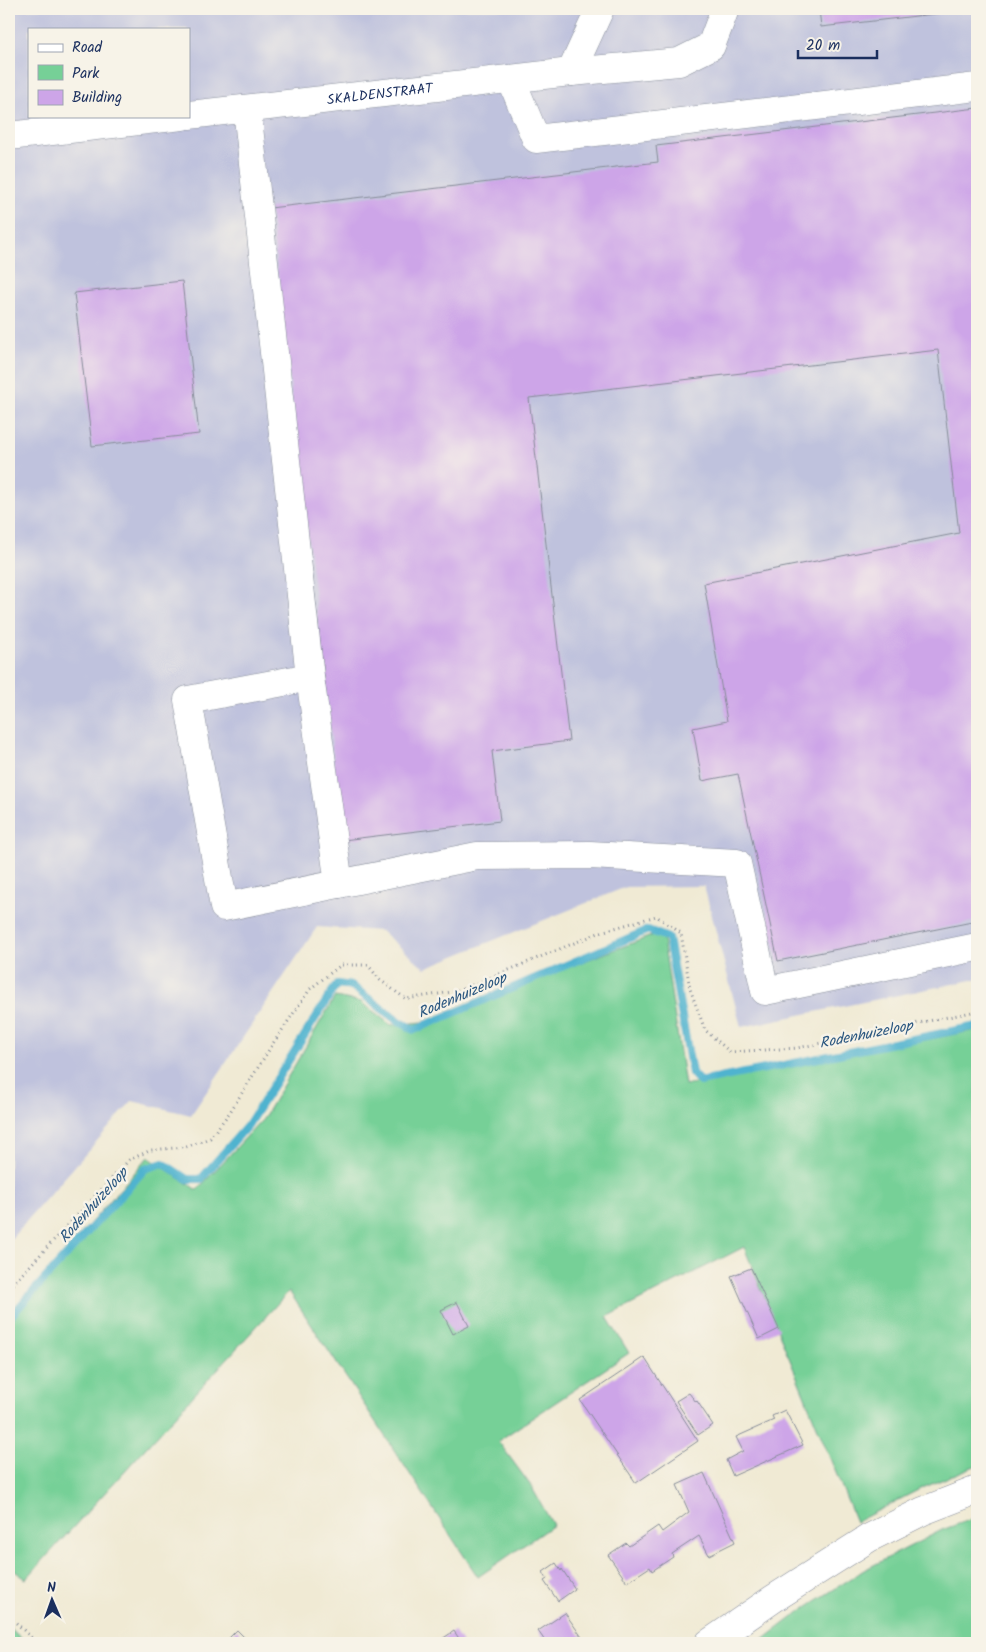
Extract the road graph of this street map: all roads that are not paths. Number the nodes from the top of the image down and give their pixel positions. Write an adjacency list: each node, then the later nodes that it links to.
1 (600, 9): 3 (street)
2 (726, 9): 3 (street, SKALDENSTRAAT)
3 (571, 72): 4 (street, SKALDENSTRAAT)
4 (511, 79): 5 (street); 6 (street, SKALDENSTRAAT)
5 (977, 87)
6 (247, 109): 7 (street, SKALDENSTRAAT); 10 (street)
7 (190, 116)
8 (165, 118): 9 (street)
9 (9, 136)
10 (310, 677): 11 (street); 11 (street)
11 (339, 884): 12 (street)
12 (977, 947)
13 (977, 1490): 14 (street)
14 (709, 1643)

